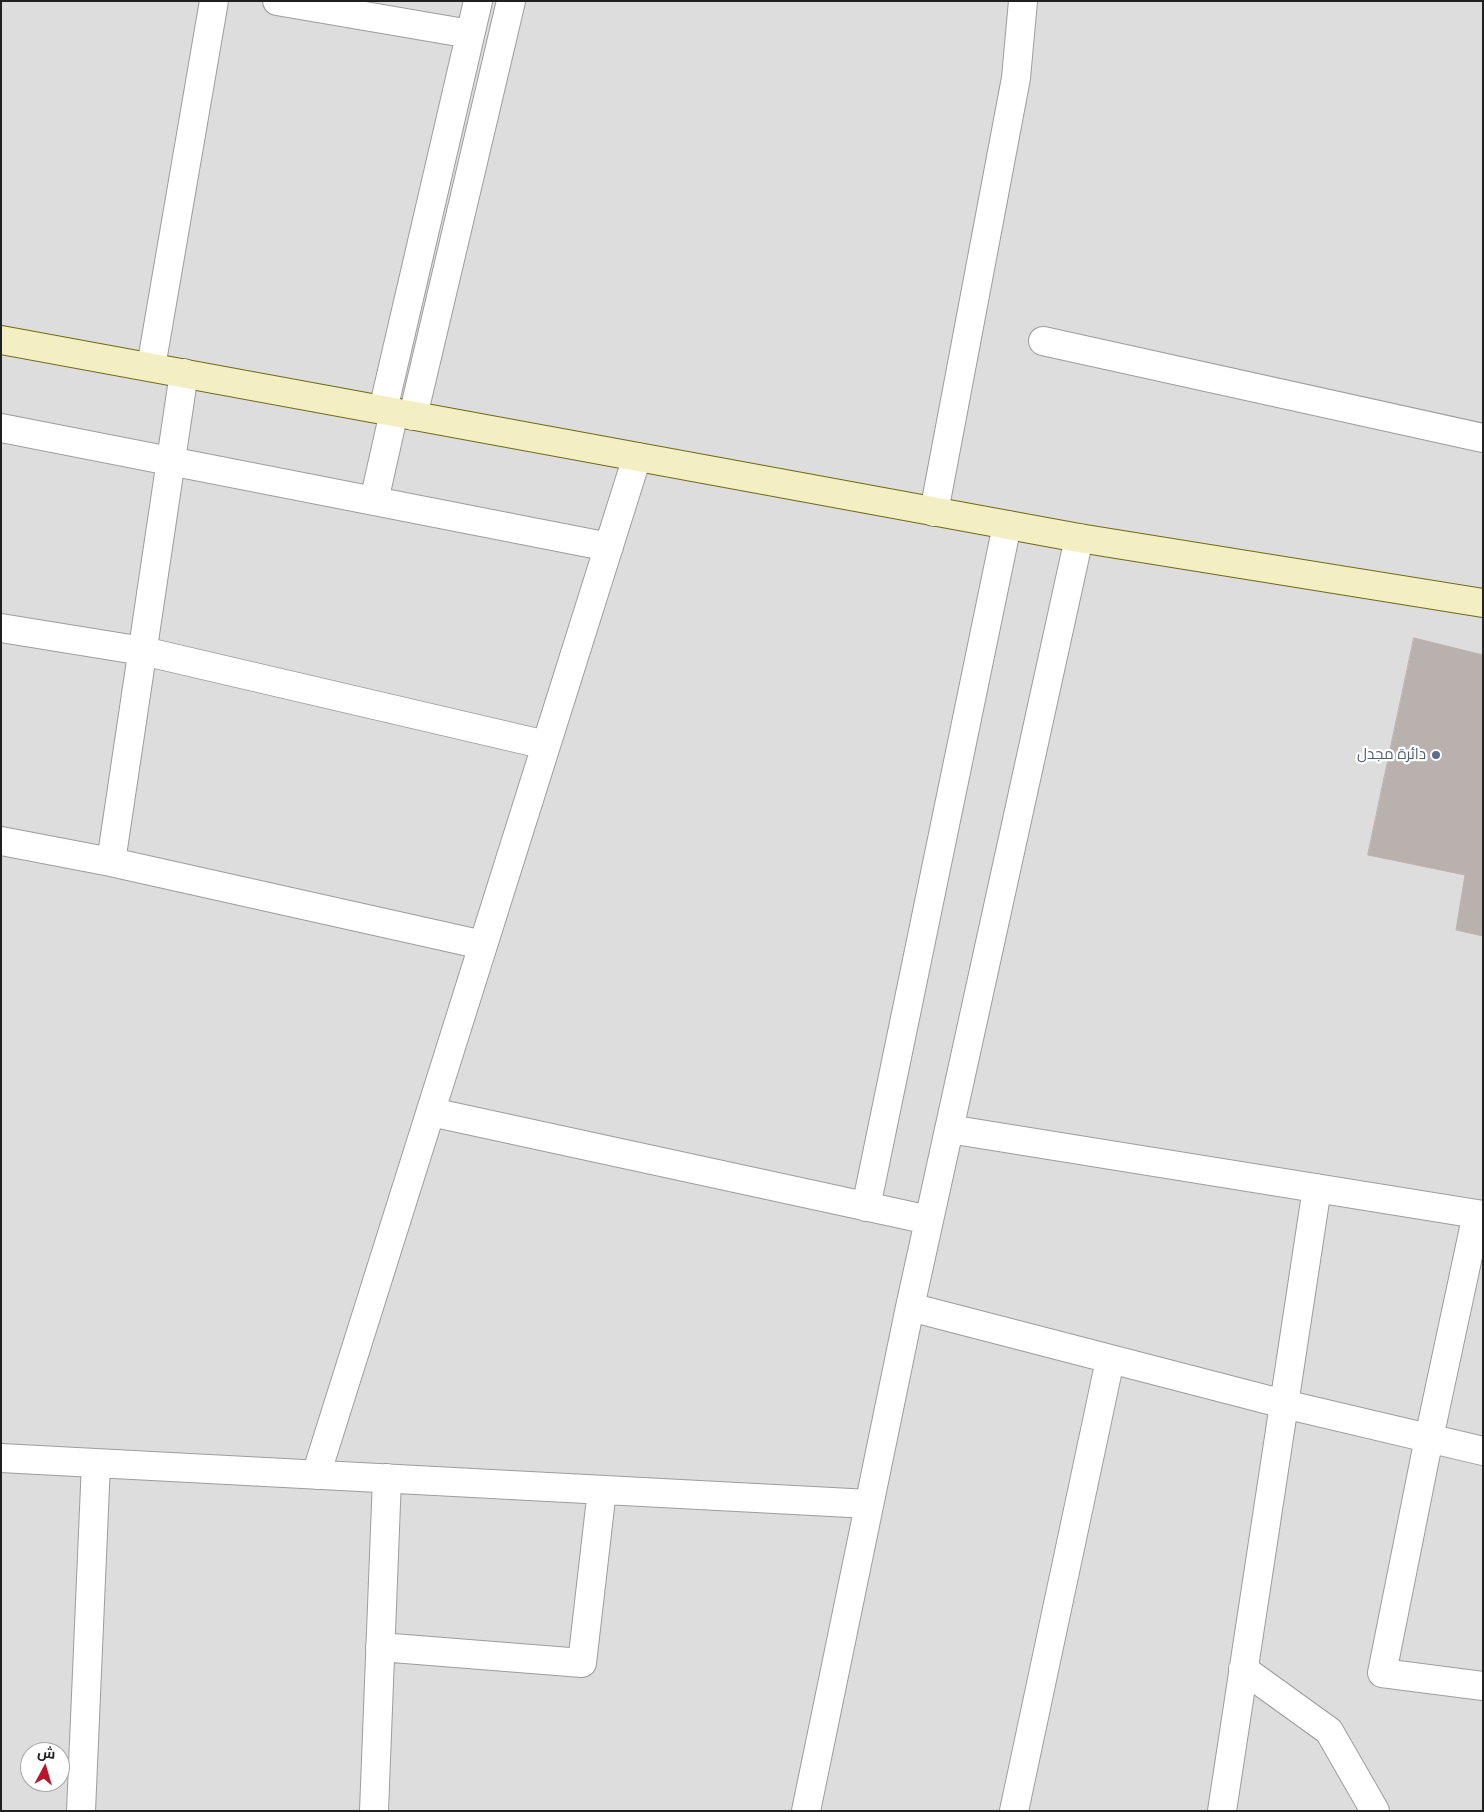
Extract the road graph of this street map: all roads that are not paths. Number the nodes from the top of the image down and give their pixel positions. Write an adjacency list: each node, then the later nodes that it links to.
1 (214, 1): 9 (street)
2 (278, 1): 6 (street)
3 (478, 1): 6 (street)
4 (511, 1): 11 (street)
5 (1023, 1): 17 (street)
6 (470, 34): 11 (street)
7 (1, 340): 9 (main road)
8 (1043, 341): 13 (street)
9 (152, 367): 10 (main road)
10 (184, 373): 11 (main road); 15 (street)
11 (396, 413): 14 (main road); 16 (street)
12 (1, 428): 15 (street)
13 (1483, 438)
14 (637, 457): 17 (main road); 20 (street)
15 (171, 461): 16 (street); 23 (street)
16 (374, 501): 20 (street)
17 (934, 512): 18 (main road)
18 (1007, 525): 19 (main road); 31 (street)
19 (1080, 538): 21 (main road); 29 (street)
20 (609, 547): 24 (street)
21 (1483, 603)
22 (1, 628): 23 (street)
23 (143, 651): 24 (street); 26 (street)
24 (546, 745): 27 (street)
25 (1, 842): 26 (street)
26 (111, 862): 27 (street)
27 (483, 945): 28 (street)
28 (430, 1112): 31 (street); 41 (street)
29 (949, 1128): 30 (street); 33 (street)
30 (1317, 1188): 32 (street); 36 (street)
31 (866, 1207): 33 (street)
32 (1480, 1214): 37 (street)
33 (929, 1220): 34 (street)
34 (910, 1307): 35 (street); 44 (street)
35 (1110, 1360): 36 (street); 52 (street)
36 (1284, 1404): 37 (street); 46 (street)
37 (1428, 1438): 38 (street); 47 (street)
38 (1483, 1451)
39 (1, 1458): 40 (street)
40 (96, 1463): 41 (street); 49 (street)
41 (316, 1475): 42 (street)
42 (387, 1478): 43 (street); 45 (street)
43 (602, 1490): 44 (street); 45 (street)
44 (869, 1504): 51 (street)
45 (380, 1647): 48 (street)
46 (1243, 1669): 53 (street); 54 (street)
47 (1483, 1686)
48 (374, 1810): 50 (street)
49 (81, 1811)
50 (382, 1811)
51 (806, 1811)
52 (1014, 1811)
53 (1222, 1811)
54 (1375, 1811)

